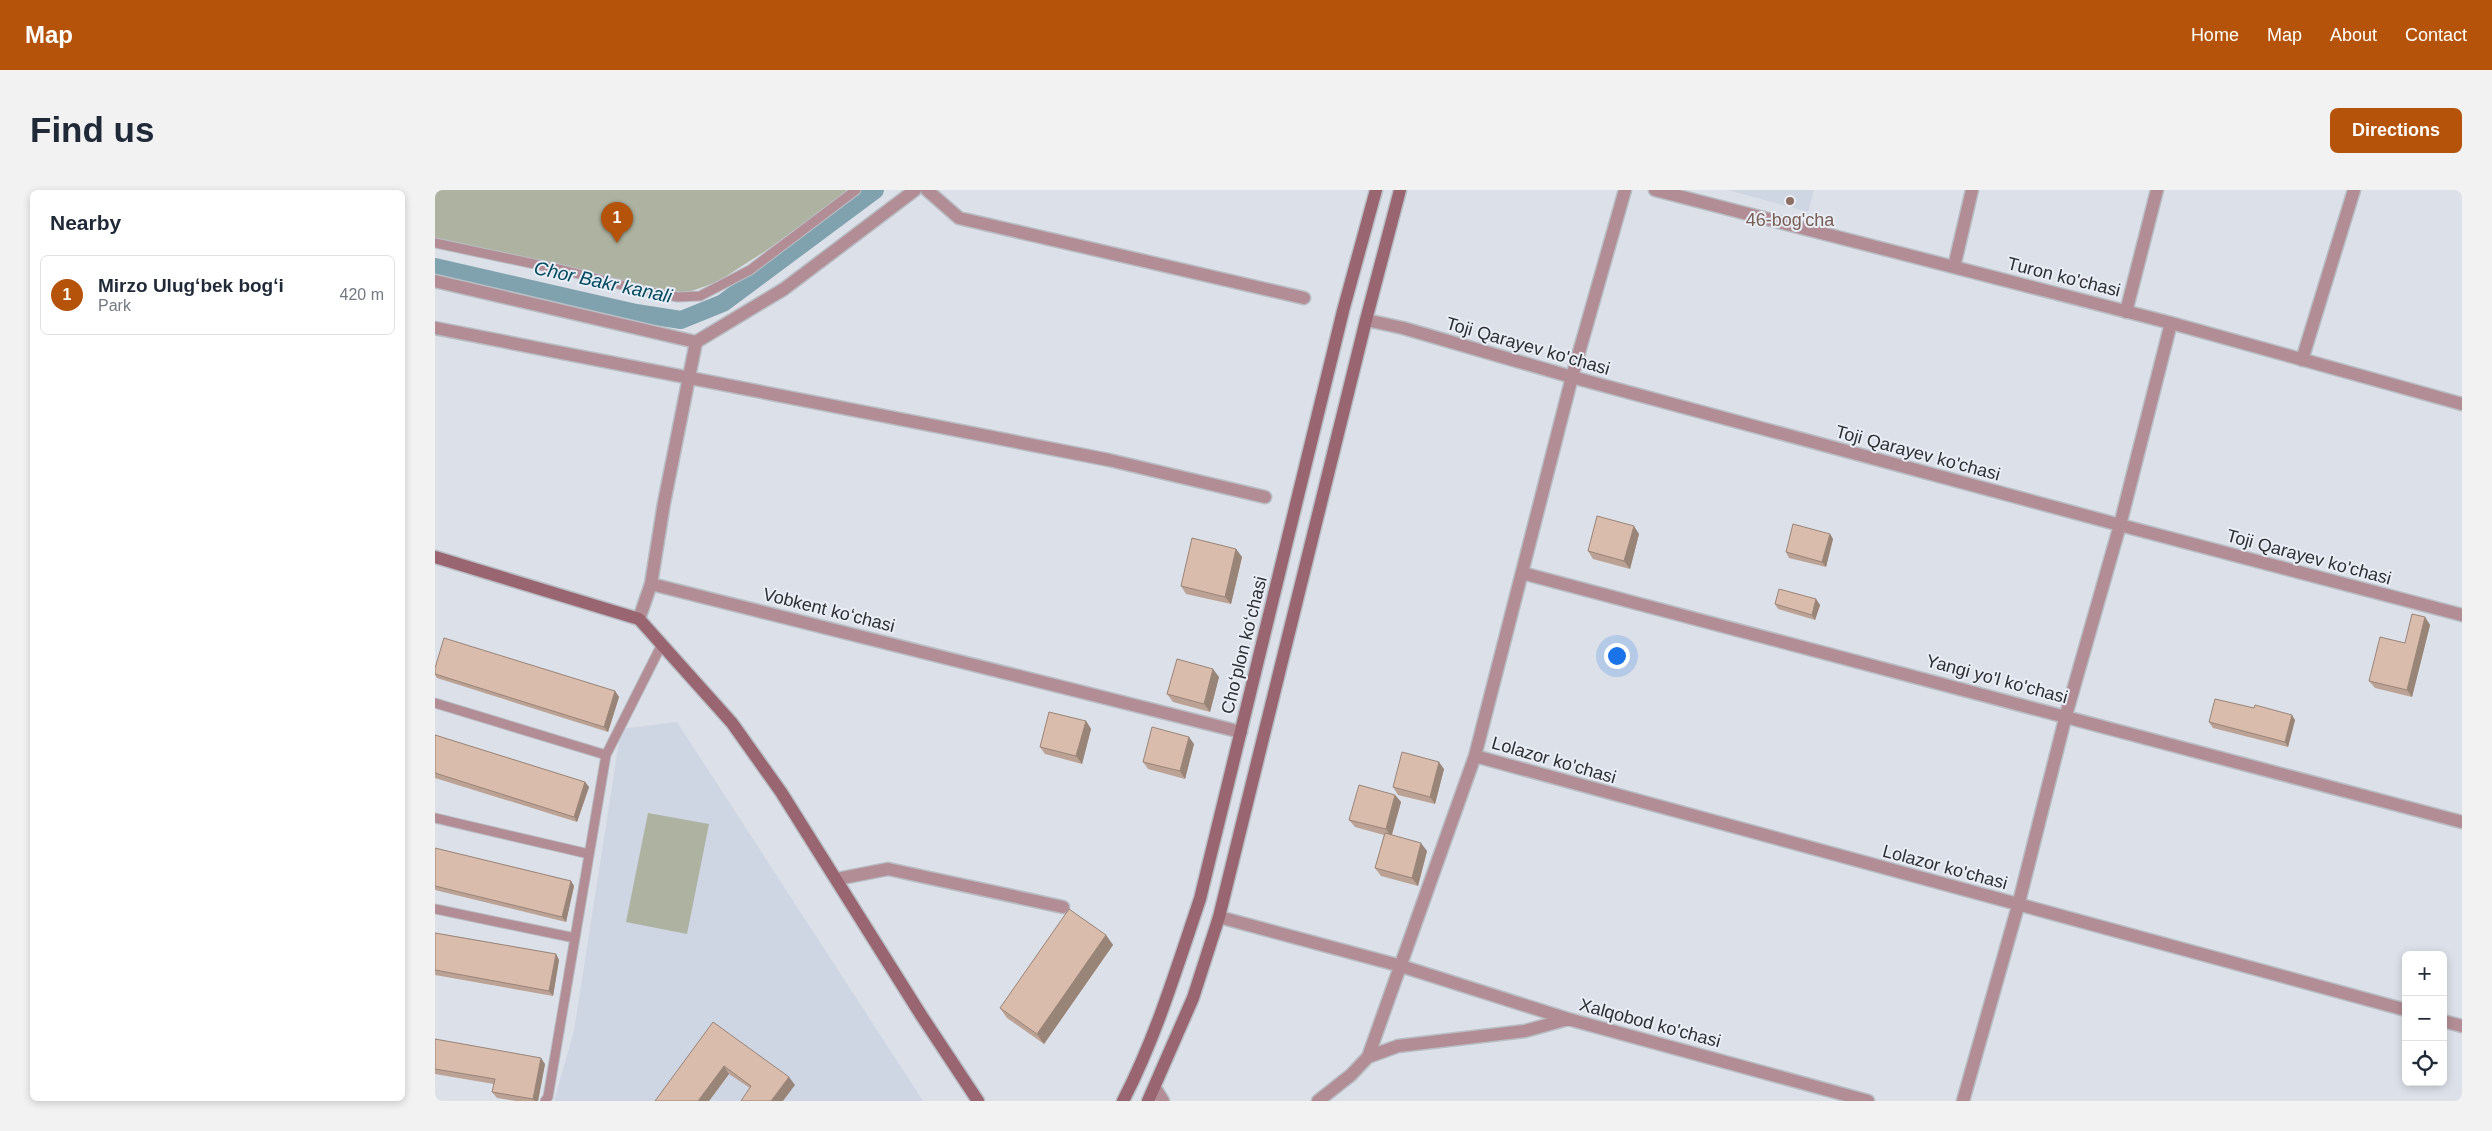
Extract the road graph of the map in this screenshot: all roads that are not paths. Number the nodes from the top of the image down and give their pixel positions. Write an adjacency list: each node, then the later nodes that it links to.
1 (856, 190): 11 (lane)
2 (915, 190): 19 (street)
3 (927, 190): 14 (street)
4 (1376, 190): 34 (main road, Choʻplon koʻchasi)
5 (1401, 190): 16 (main road)
6 (1625, 190): 22 (street, Lolazor ko'chasi)
7 (1655, 190): 12 (street, Turon ko'chasi)
8 (1973, 190): 12 (street)
9 (2157, 190): 15 (street)
10 (2354, 190): 20 (street)
11 (435, 243)
12 (1953, 267): 15 (street, Turon ko'chasi)
13 (435, 281): 19 (street)
14 (1305, 298)
15 (2126, 312): 17 (street, Turon ko'chasi)
16 (1366, 320): 22 (street, Toji Qarayev ko'chasi); 44 (main road)
17 (2171, 323): 20 (street, Turon ko'chasi); 25 (street)
18 (435, 328): 21 (street)
19 (696, 342): 21 (street)
20 (2302, 360): 23 (street, Turon ko'chasi)
21 (688, 376): 24 (street); 28 (street)
22 (1572, 377): 25 (street, Toji Qarayev ko'chasi); 27 (street, Lolazor ko'chasi)
23 (2462, 404)
24 (1265, 497)
25 (2119, 525): 29 (street, Toji Qarayev ko'chasi); 33 (street)
26 (435, 557): 30 (main road)
27 (1523, 572): 33 (street, Yangi yo'l ko'chasi); 36 (street, Lolazor ko'chasi)
28 (651, 584): 30 (street); 34 (street, Vobkent koʻchasi)
29 (2462, 615)
30 (639, 619): 31 (main road)
31 (662, 644): 35 (lane); 40 (main road)
32 (435, 703): 35 (lane)
33 (2066, 715): 38 (street, Yangi yo'l ko'chasi); 41 (street)
34 (1241, 732): 55 (main road, Choʻplon koʻchasi)
35 (606, 755): 39 (lane)
36 (1475, 756): 41 (street, Lolazor ko'chasi); 46 (street, Lolazor ko'chasi)
37 (435, 818): 39 (lane)
38 (2462, 822)
39 (589, 854): 45 (lane)
40 (837, 880): 42 (street); 54 (main road)
41 (2018, 906): 47 (street, Lolazor ko'chasi); 60 (street)
42 (1063, 907)
43 (435, 909): 45 (lane)
44 (1219, 917): 46 (street); 52 (main road)
45 (575, 938): 53 (lane)
46 (1401, 966): 48 (street); 51 (street, Lolazor ko'chasi)
47 (2402, 1009)
48 (1568, 1019): 51 (street, Xalqobod ko'chasi); 59 (street, Xalqobod ko'chasi)
49 (2447, 1021): 50 (street)
50 (2462, 1026)
51 (1368, 1057): 58 (street, Xalqobod ko'chasi)
52 (1155, 1088): 56 (main road); 57 (street)
53 (545, 1101)
54 (978, 1101)
55 (1123, 1101)
56 (1148, 1101)
57 (1163, 1101)
58 (1318, 1101)
59 (1868, 1101)
60 (1963, 1101)

